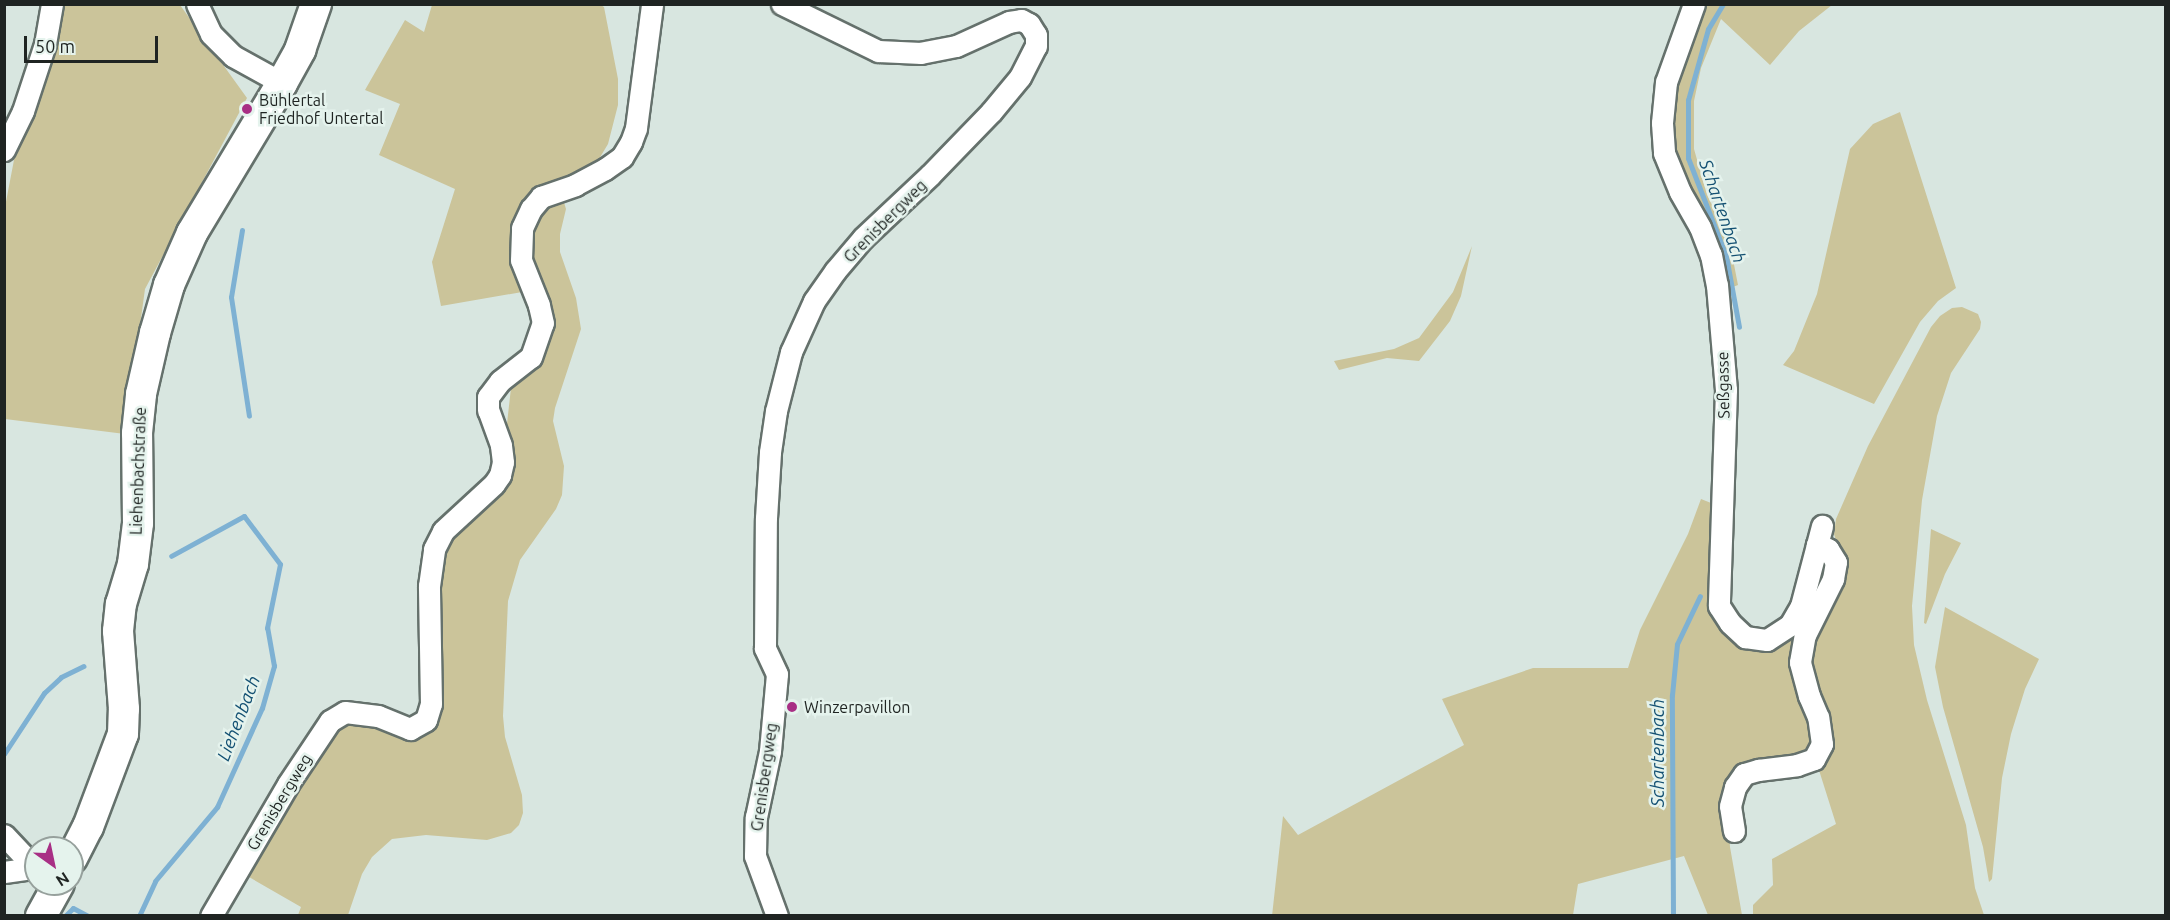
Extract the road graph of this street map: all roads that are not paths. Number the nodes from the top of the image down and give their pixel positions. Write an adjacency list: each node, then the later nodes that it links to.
1 (52, 4): 8 (street)
2 (196, 4): 7 (street)
3 (316, 4): 7 (street, Liehenbachstraße)
4 (652, 4): 17 (street, Grenisbergweg)
5 (782, 4): 18 (street, Grenisbergweg)
6 (1694, 4): 9 (street, Seßgasse)
7 (282, 83): 11 (street, Liehenbachstraße)
8 (4, 150)
9 (1734, 831)
10 (4, 835): 12 (street)
11 (82, 836)
12 (24, 856)
13 (24, 870): 14 (street)
14 (4, 873)
15 (52, 896): 16 (street)
16 (41, 915)
17 (211, 915)
18 (777, 915)

